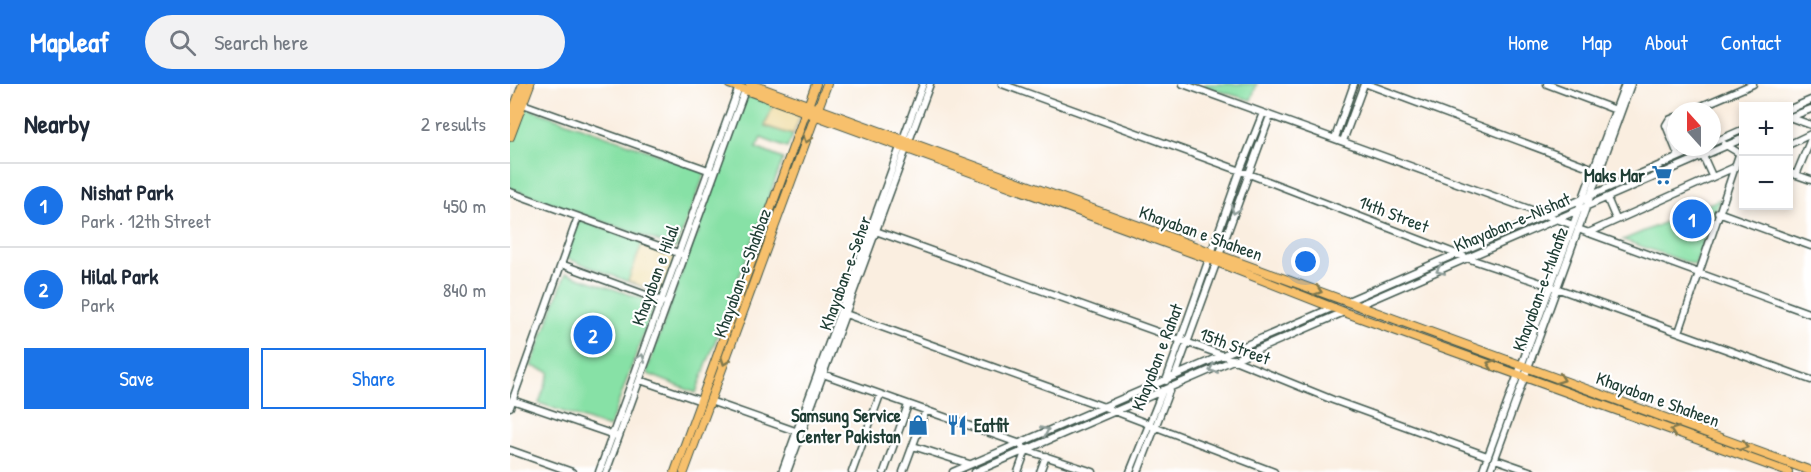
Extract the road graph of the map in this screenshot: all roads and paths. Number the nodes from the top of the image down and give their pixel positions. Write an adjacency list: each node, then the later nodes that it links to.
1 (523, 84): 23 (main road)
2 (530, 84): 23 (main road)
3 (729, 84): 18 (main road, Khayaban e Shaheen)
4 (816, 84): 24 (main road, Khayaban-e-Shahbaz)
5 (827, 84): 28 (main road, Khayaban-e-Shahbaz)
6 (923, 84): 45 (street, Khayaban-e-Seher)
7 (930, 84): 45 (street, Khayaban-e-Seher)
8 (1002, 84): 54 (street, 14th Street)
9 (1183, 84): 17 (street)
10 (1354, 84): 38 (street)
11 (1365, 84): 42 (street); 53 (street)
12 (1547, 84): 27 (street)
13 (1625, 84): 27 (street, Khayaban-e-Muhafiz)
14 (1631, 84): 27 (street, Khayaban-e-Muhafiz)
15 (1735, 84): 20 (street)
16 (1753, 84): 20 (street)
17 (1192, 86): 19 (street)
18 (745, 87): 24 (main road, Khayaban e Shaheen); 29 (main road, Khayaban e Shaheen); 55 (street)
19 (1202, 87): 30 (street)
20 (1744, 88): 22 (street)
21 (1811, 100): 25 (street)
22 (1711, 102)
23 (519, 103): 33 (main road); 37 (main road); 55 (street)
24 (808, 104): 28 (main road, Khayaban e Shaheen); 29 (main road, Khayaban-e-Shahbaz)
25 (1793, 108)
26 (1811, 109): 31 (street)
27 (1618, 111): 53 (street, Khayaban-e-Muhafiz)
28 (817, 112): 29 (main road, Khayaban e Shaheen); 45 (main road, Khayaban e Shaheen); 105 (main road, Khayaban-e-Shahbaz, one-way to 105)
29 (806, 113): 104 (main road, Khayaban-e-Shahbaz)
30 (1267, 115): 38 (street); 54 (street); 56 (street)
31 (1793, 116)
32 (1793, 118): 34 (street)
33 (510, 119)
34 (1811, 125)
35 (1739, 131): 39 (street)
36 (1811, 134): 43 (street)
37 (510, 137)
38 (1335, 138): 42 (street)
39 (1721, 138)
40 (1811, 139): 58 (street)
41 (1739, 140): 46 (street, Khayaban-e-Nishat)
42 (1343, 141): 68 (street)
43 (1793, 143)
44 (1721, 144): 46 (street)
45 (904, 145): 73 (street, Khayaban-e-Seher); 78 (main road, Khayaban e Shaheen)
46 (1726, 146): 47 (street, Khayaban-e-Nishat); 48 (street)
47 (1721, 148)
48 (1739, 155)
49 (1703, 156): 59 (street); 63 (street, Khayaban-e-Nishat)
50 (1680, 157): 62 (street, Khayaban-e-Nishat)
51 (1739, 160): 52 (street)
52 (1735, 167): 59 (street); 67 (street)
53 (1596, 170): 62 (street, Khayaban-e-Muhafiz); 64 (street, Khayaban-e-Muhafiz)
54 (1240, 171): 56 (street, 14th Street); 78 (street)
55 (712, 172): 77 (street)
56 (1249, 174): 76 (street, 14th Street); 78 (street, one-way to 78)
57 (1793, 174): 58 (street)
58 (1796, 175): 60 (street)
59 (1712, 176): 71 (street)
60 (1811, 180)
61 (510, 192): 69 (street)
62 (1590, 196): 64 (street, Khayaban-e-Nishat); 65 (street, Khayaban-e-Muhafiz)
63 (1607, 198): 65 (street, Khayaban-e-Nishat); 71 (street)
64 (1582, 199): 66 (street, Khayaban-e-Muhafiz); 68 (street, Khayaban-e-Nishat)
65 (1587, 206): 66 (street, Khayaban-e-Nishat); 72 (street, Khayaban-e-Muhafiz)
66 (1579, 209): 70 (street, Khayaban-e-Nishat); 72 (street, Khayaban-e-Muhafiz)
67 (1718, 212): 75 (street); 81 (street)
68 (1547, 214): 70 (street); 76 (street, Khayaban-e-Nishat)
69 (578, 217): 77 (street); 80 (street)
70 (1557, 219): 72 (street); 79 (street, Khayaban-e-Nishat)
71 (1616, 219): 74 (street)
72 (1576, 227): 74 (street); 82 (street, Khayaban-e-Muhafiz)
73 (873, 230): 88 (street, Khayaban-e-Seher); 91 (street, 15th Street)
74 (1588, 233): 81 (street)
75 (1811, 246)
76 (1457, 254): 79 (street, 14th Street); 83 (street, Khayaban-e-Nishat)
77 (682, 255): 84 (street)
78 (1214, 257): 83 (main road, Khayaban e Shaheen, one-way to 83); 86 (main road, Khayaban e Shaheen); 91 (street, Khayaban e Rahat)
79 (1467, 258): 82 (street, 14th Street); 85 (street, Khayaban-e-Nishat, one-way to 85)
80 (561, 264): 84 (street); 106 (street)
81 (1697, 273): 89 (street); 90 (street)
82 (1553, 287): 90 (street, 14th Street); 94 (street, Khayaban-e-Muhafiz)
83 (1348, 301): 85 (main road, Khayaban e Shaheen)
84 (665, 302): 98 (street, Khayaban e Hilal, one-way to 84); 99 (street)
85 (1359, 305): 94 (main road, Khayaban e Shaheen)
86 (1334, 307): 87 (main road, Khayaban e Shaheen); 92 (street)
87 (1344, 312): 93 (street); 96 (main road, Khayaban e Shaheen, one-way to 87)
88 (842, 313): 95 (street, Khayaban-e-Seher); 108 (street); 112 (street, Khayaban-e-Seher)
89 (1811, 314)
90 (1679, 332): 101 (street, 14th Street)
91 (1183, 343): 92 (street, 15th Street); 97 (street, Khayaban e Rahat); 100 (street, Khayaban e Rahat)
92 (1222, 355): 93 (street, 15th Street); 97 (street)
93 (1232, 360): 102 (street, one-way to 102); 119 (street, 15th Street)
94 (1524, 366): 96 (street, Khayaban-e-Muhafiz); 123 (main road, Khayaban e Shaheen, one-way to 123)
95 (823, 374): 103 (street); 112 (street, Khayaban-e-Seher)
96 (1521, 375): 119 (street, Khayaban-e-Muhafiz); 120 (street, Khayaban-e-Muhafiz); 145 (main road, Khayaban e Shaheen, one-way to 96)
97 (1175, 377): 100 (street); 102 (street, Khayaban e Rahat)
98 (633, 378): 99 (street); 113 (street, Khayaban e Hilal)
99 (641, 380): 104 (street); 113 (street)
100 (1167, 380): 102 (street, Khayaban e Rahat); 108 (street)
101 (1811, 380)
102 (1167, 389): 110 (street); 111 (street, Khayaban e Rahat)
103 (880, 395): 107 (street); 131 (street)
104 (701, 401): 127 (main road, Khayaban-e-Shahbaz)
105 (710, 401): 112 (street); 128 (main road, Khayaban-e-Shahbaz)
106 (511, 403): 113 (street)
107 (908, 405): 109 (street); 132 (street)
108 (1104, 406): 110 (street); 114 (street, one-way to 108)
109 (926, 410): 114 (street); 115 (street)
110 (1115, 411): 111 (street); 117 (street)
111 (1151, 426): 139 (street, Khayaban e Rahat); 140 (street, Khayaban e Rahat); 141 (street)
112 (799, 433): 129 (street, Khayaban-e-Seher); 130 (street, Khayaban-e-Seher)
113 (616, 436): 125 (street, Khayaban e Hilal); 126 (street)
114 (1018, 442): 117 (street); 121 (street)
115 (913, 446): 121 (street); 133 (street)
116 (510, 450): 124 (street)
117 (1026, 450): 118 (street); 135 (street); 136 (street)
118 (1046, 456): 122 (street); 137 (street)
119 (1487, 456): 142 (street, Khayaban-e-Muhafiz)
120 (1495, 459): 143 (street, Khayaban-e-Muhafiz); 144 (street)
121 (970, 464): 134 (street)
122 (1073, 469): 138 (street)
123 (1811, 471)
124 (572, 472)
125 (599, 472)
126 (606, 472)
127 (675, 472)
128 (684, 472)
129 (782, 472)
130 (787, 472)
131 (852, 472)
132 (884, 472)
133 (903, 472)
134 (953, 472)
135 (975, 472)
136 (1018, 472)
137 (1040, 472)
138 (1093, 472)
139 (1130, 472)
140 (1138, 472)
141 (1274, 472)
142 (1482, 472)
143 (1490, 472)
144 (1532, 472)
145 (1788, 472)

